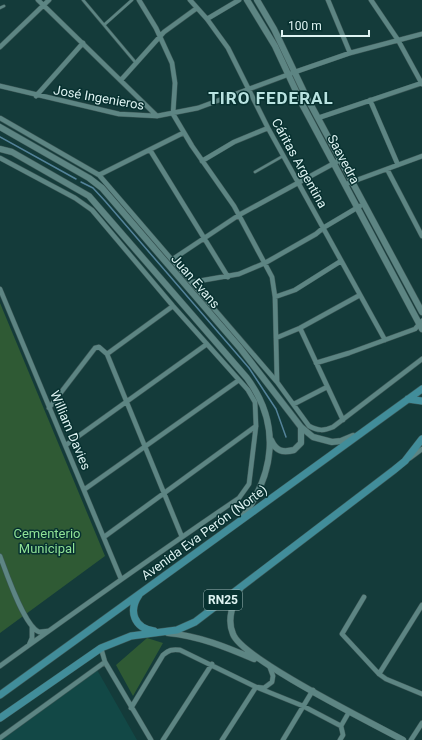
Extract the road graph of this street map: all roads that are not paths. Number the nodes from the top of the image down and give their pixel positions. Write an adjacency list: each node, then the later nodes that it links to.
1 (38, 0): 12 (street)
2 (48, 0): 12 (street)
3 (83, 0): 17 (lane)
4 (132, 0): 17 (lane)
5 (139, 0): 19 (street)
6 (190, 0): 15 (street, Cáritas Argentina)
7 (239, 0): 16 (street)
8 (247, 0): 26 (street, Saavedra)
9 (257, 0): 25 (street, Saavedra)
10 (328, 0): 23 (street)
11 (371, 0): 20 (street)
12 (43, 5): 21 (street); 22 (street)
13 (4, 6): 14 (lane)
14 (0, 8)
15 (197, 8): 16 (street, Cáritas Argentina); 19 (street)
16 (207, 19): 30 (street, Cáritas Argentina)
17 (104, 25): 24 (lane)
18 (422, 34): 20 (street, José Ingenieros)
19 (160, 38): 24 (street); 33 (street)
20 (398, 40): 23 (street, José Ingenieros); 28 (street)
21 (83, 43): 27 (street); 31 (street)
22 (0, 47)
23 (350, 53): 25 (street, José Ingenieros)
24 (136, 63): 27 (street)
25 (294, 72): 26 (street, José Ingenieros); 36 (street, Saavedra)
26 (288, 74): 30 (street, José Ingenieros); 46 (street, Saavedra)
27 (121, 80): 34 (street)
28 (422, 84): 32 (street)
29 (0, 86): 31 (street, José Ingenieros)
30 (248, 89): 33 (street, José Ingenieros); 38 (street, Cáritas Argentina)
31 (36, 96): 34 (street, José Ingenieros)
32 (370, 100): 36 (street); 47 (street)
33 (173, 114): 34 (street, José Ingenieros); 39 (street)
34 (157, 116)
35 (0, 118): 50 (street, Juan Evans)
36 (318, 118): 46 (street, Saavedra)
37 (0, 127): 87 (street, Juan Evans)
38 (268, 128): 42 (street, Cáritas Argentina); 45 (street)
39 (183, 132): 41 (street); 45 (street)
40 (0, 149): 89 (street, Juan Evans)
41 (150, 150): 50 (street); 57 (street)
42 (283, 156): 49 (lane); 51 (street, Cáritas Argentina)
43 (422, 156): 47 (street)
44 (0, 158): 66 (street)
45 (202, 160): 54 (street)
46 (337, 161): 51 (street); 52 (street, Saavedra)
47 (398, 165): 48 (street)
48 (387, 169): 52 (street); 56 (street)
49 (255, 172)
50 (99, 175): 58 (street, Juan Evans)
51 (298, 183): 54 (street); 55 (street, Cáritas Argentina)
52 (349, 183): 53 (street, Saavedra)
53 (361, 206): 55 (street); 67 (street, Saavedra); 68 (street, Saavedra)
54 (239, 215): 57 (street); 60 (street)
55 (323, 228): 59 (street, Cáritas Argentina); 60 (street)
56 (422, 236)
57 (203, 238): 58 (street); 61 (street)
58 (173, 259): 62 (street, Juan Evans)
59 (341, 262): 64 (street, Cáritas Argentina); 65 (street)
60 (265, 263): 61 (street); 65 (street)
61 (228, 277): 62 (street)
62 (193, 282): 77 (street, Juan Evans)
63 (0, 289): 84 (street, William Davies)
64 (360, 295): 69 (street); 71 (street, Cáritas Argentina)
65 (275, 296): 70 (street)
66 (173, 306): 72 (street); 73 (street)
67 (422, 312)
68 (421, 325): 71 (street)
69 (300, 328): 70 (street); 75 (street)
70 (276, 338): 77 (street)
71 (384, 340): 75 (street)
72 (207, 344): 76 (street); 82 (street)
73 (107, 354): 82 (street); 84 (street)
74 (422, 359): 85 (street)
75 (316, 363): 78 (street)
76 (239, 380): 86 (street); 92 (street)
77 (277, 382): 83 (street, Juan Evans)
78 (327, 387): 83 (street); 85 (street)
79 (422, 389): 80 (main road, Avenida Eva Perón (Norte))
80 (408, 399): 81 (main road); 88 (main road, Avenida Eva Perón (Norte))
81 (422, 401)
82 (127, 402): 91 (street); 92 (street)
83 (294, 404): 85 (street, Juan Evans)
84 (49, 408): 91 (street, William Davies)
85 (343, 420)
86 (256, 426): 96 (street); 99 (street)
87 (300, 427): 88 (street, Juan Evans); 89 (street)
88 (365, 430): 97 (main road, Avenida Eva Perón (Norte))
89 (270, 438): 97 (street, Juan Evans)
90 (422, 439): 94 (main road, RN25)
91 (66, 445): 95 (street, William Davies)
92 (146, 447): 95 (street); 96 (street)
93 (422, 449): 94 (street)
94 (406, 461): 102 (main road, RN25)
95 (85, 490): 98 (street, William Davies)
96 (164, 493): 98 (street); 99 (street)
97 (241, 519): 103 (main road, Avenida Eva Perón (Norte))
98 (104, 537): 101 (street, William Davies)
99 (182, 537): 101 (street)
100 (0, 556): 106 (street)
101 (121, 580): 107 (street)
102 (241, 586): 108 (main road, RN25); 113 (street)
103 (141, 592): 108 (main road); 119 (main road, Avenida Eva Perón (Norte))
104 (364, 597): 115 (street)
105 (422, 606): 115 (street)
106 (31, 626): 107 (street); 109 (street)
107 (50, 631): 109 (street)
108 (163, 633): 110 (main road, RN25); 113 (street)
109 (28, 646): 114 (street)
110 (101, 648): 111 (street); 123 (main road, RN25)
111 (105, 662): 121 (street); 127 (street)
112 (212, 664): 116 (street); 121 (street); 129 (street)
113 (268, 665): 116 (street); 117 (street)
114 (0, 666)
115 (379, 674): 118 (street)
116 (256, 687): 120 (street); 130 (street)
117 (313, 690): 120 (street); 122 (street)
118 (422, 694)
119 (0, 695)
120 (303, 706): 125 (street); 131 (street)
121 (131, 708): 128 (street)
122 (349, 712): 125 (street); 126 (street)
123 (0, 718)
124 (422, 723): 134 (street)
125 (341, 726): 132 (street)
126 (391, 737): 133 (street)
127 (0, 738)
128 (150, 740)
129 (163, 740)
130 (222, 740)
131 (283, 740)
132 (340, 740)
133 (403, 740)
134 (411, 740)

